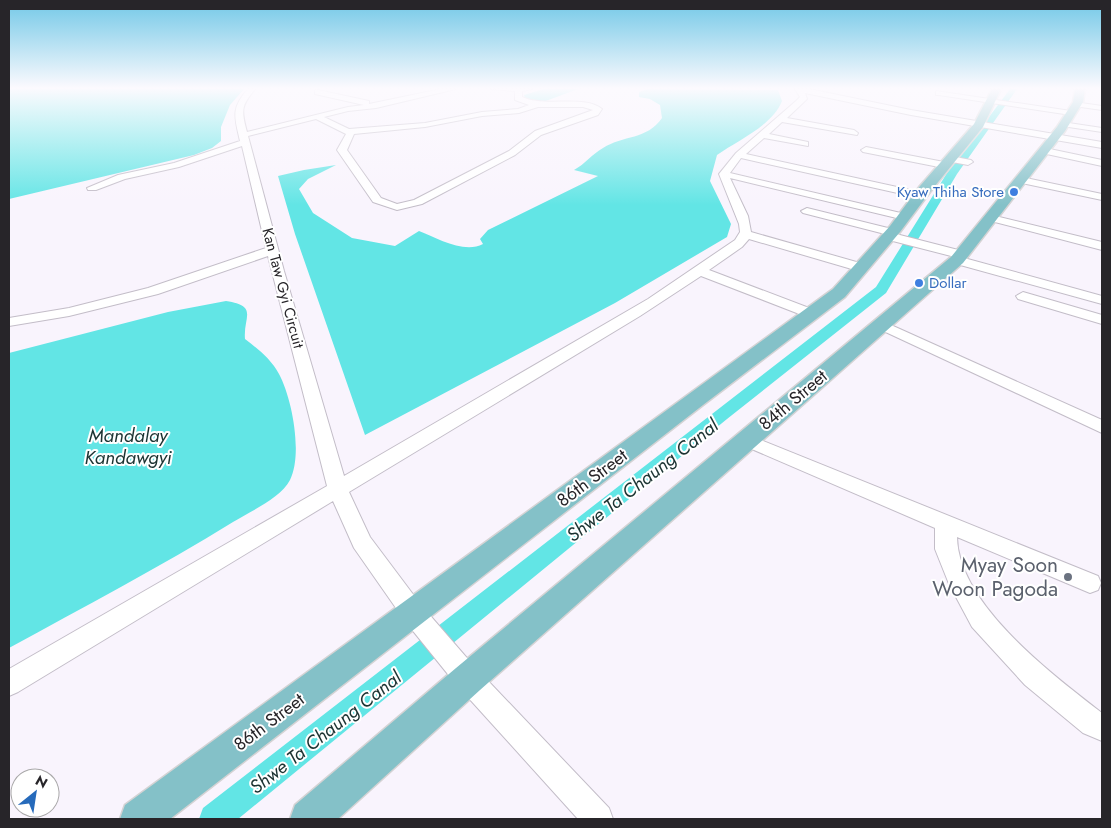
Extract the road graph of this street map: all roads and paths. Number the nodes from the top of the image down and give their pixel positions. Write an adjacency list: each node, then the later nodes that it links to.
1 (241, 128): 15 (street, Kan Taw Gyi Circuit)
2 (287, 128): 15 (street)
3 (338, 128): 12 (street)
4 (396, 128): 12 (street)
5 (553, 128): 12 (street)
6 (771, 128): 14 (street)
7 (826, 128): 13 (street)
8 (984, 128): 20 (main road, 86th Street)
9 (1059, 128): 23 (main road, 84th Street)
10 (1079, 128): 21 (street)
11 (1085, 128): 17 (street)
12 (348, 132)
13 (854, 133)
14 (762, 135): 16 (street); 19 (street)
15 (244, 139): 24 (street); 32 (street, Kan Taw Gyi Circuit)
16 (805, 144)
17 (1102, 145)
18 (866, 150): 20 (street)
19 (739, 155): 22 (street); 25 (street)
20 (957, 161): 25 (main road, 86th Street)
21 (1102, 163)
22 (724, 174): 29 (street); 30 (street)
23 (1021, 180): 26 (street); 28 (main road, 84th Street)
24 (92, 188)
25 (920, 195): 29 (main road, 86th Street)
26 (1102, 197)
27 (807, 211): 29 (street)
28 (991, 218): 31 (street); 33 (main road, 84th Street)
29 (901, 233): 33 (street); 34 (main road, 86th Street)
30 (744, 234): 34 (street); 35 (street)
31 (1102, 246)
32 (272, 250): 40 (street); 44 (street, Kan Taw Gyi Circuit)
33 (959, 257): 37 (street); 41 (main road, 84th Street)
34 (862, 268): 38 (main road, 86th Street)
35 (699, 271): 38 (street); 44 (street)
36 (1023, 296): 39 (street)
37 (1102, 300)
38 (812, 314): 47 (main road, 86th Street)
39 (1102, 320)
40 (9, 322)
41 (882, 325): 42 (street); 43 (main road, 84th Street)
42 (1102, 427)
43 (746, 440): 45 (street); 48 (main road, 84th Street)
44 (338, 490): 47 (street, Kan Taw Gyi Circuit); 49 (street)
45 (946, 523): 46 (street); 50 (street)
46 (1090, 583)
47 (414, 615): 48 (street, Kan Taw Gyi Circuit); 51 (main road, 86th Street)
48 (466, 676): 52 (main road, 84th Street); 53 (street, Kan Taw Gyi Circuit)
49 (9, 683)
50 (1102, 727)
51 (139, 819)
52 (309, 819)
53 (598, 819)

